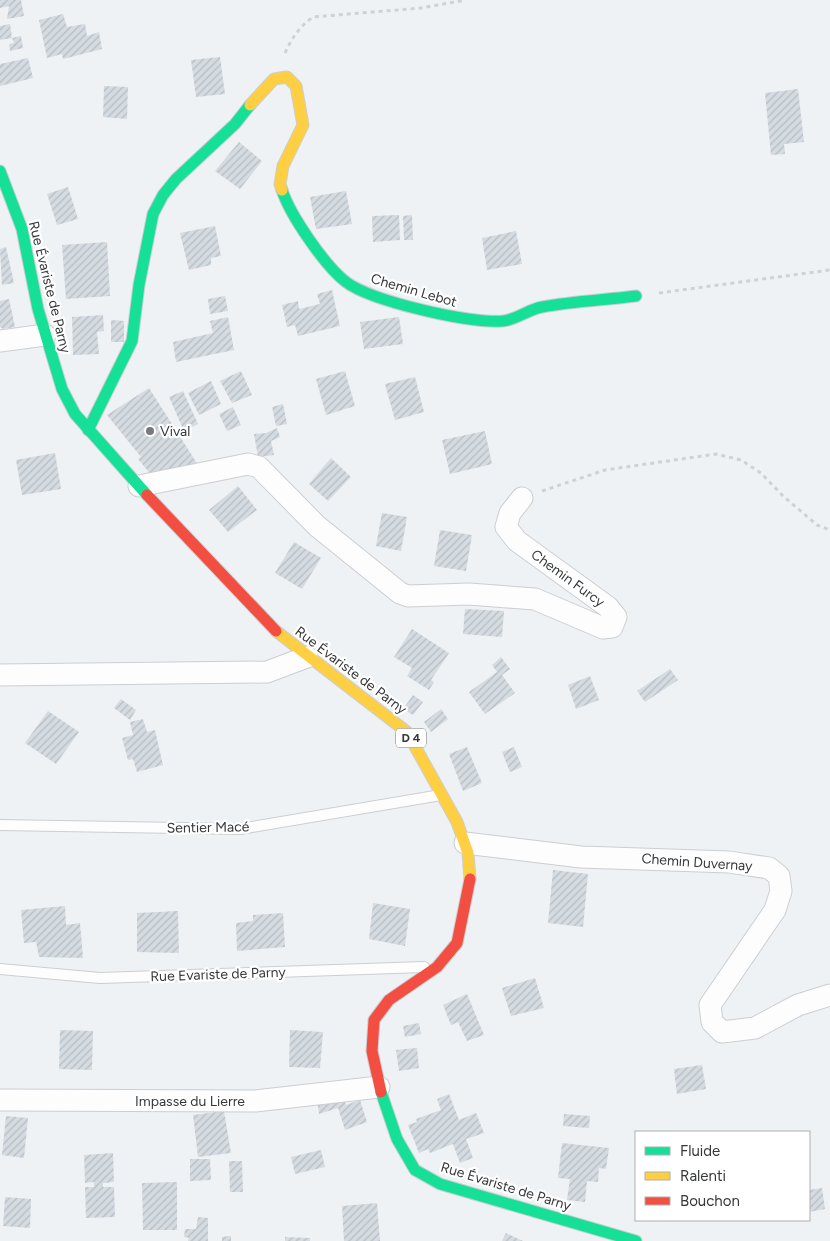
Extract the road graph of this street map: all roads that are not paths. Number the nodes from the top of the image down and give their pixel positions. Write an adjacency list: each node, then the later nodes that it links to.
1 (0, 170): 3 (main road, Rue Évariste de Parny / D 4)
2 (636, 296): 5 (main road, Chemin Lebot)
3 (45, 336): 4 (street); 5 (main road, Rue Évariste de Parny / D 4)
4 (0, 341)
5 (88, 430): 6 (main road, Rue Évariste de Parny / D 4)
6 (139, 486): 7 (street, Chemin Furcy); 8 (main road, Rue Évariste de Parny / D 4)
7 (522, 498)
8 (307, 657): 9 (street); 10 (main road, Rue Évariste de Parny / D 4)
9 (0, 675)
10 (444, 794): 11 (lane, Sentier Macé); 12 (main road, Rue Évariste de Parny / D 4)
11 (0, 825)
12 (465, 843): 13 (main road, Rue Évariste de Parny / D 4); 15 (street, Chemin Duvernay)
13 (437, 967): 14 (lane, Rue Evariste de Parny); 16 (main road, Rue Évariste de Parny / D 4)
14 (0, 969)
15 (830, 995)
16 (379, 1087): 17 (street, Impasse du Lierre); 18 (main road, Rue Évariste de Parny / D 4)
17 (0, 1100)
18 (636, 1241)

